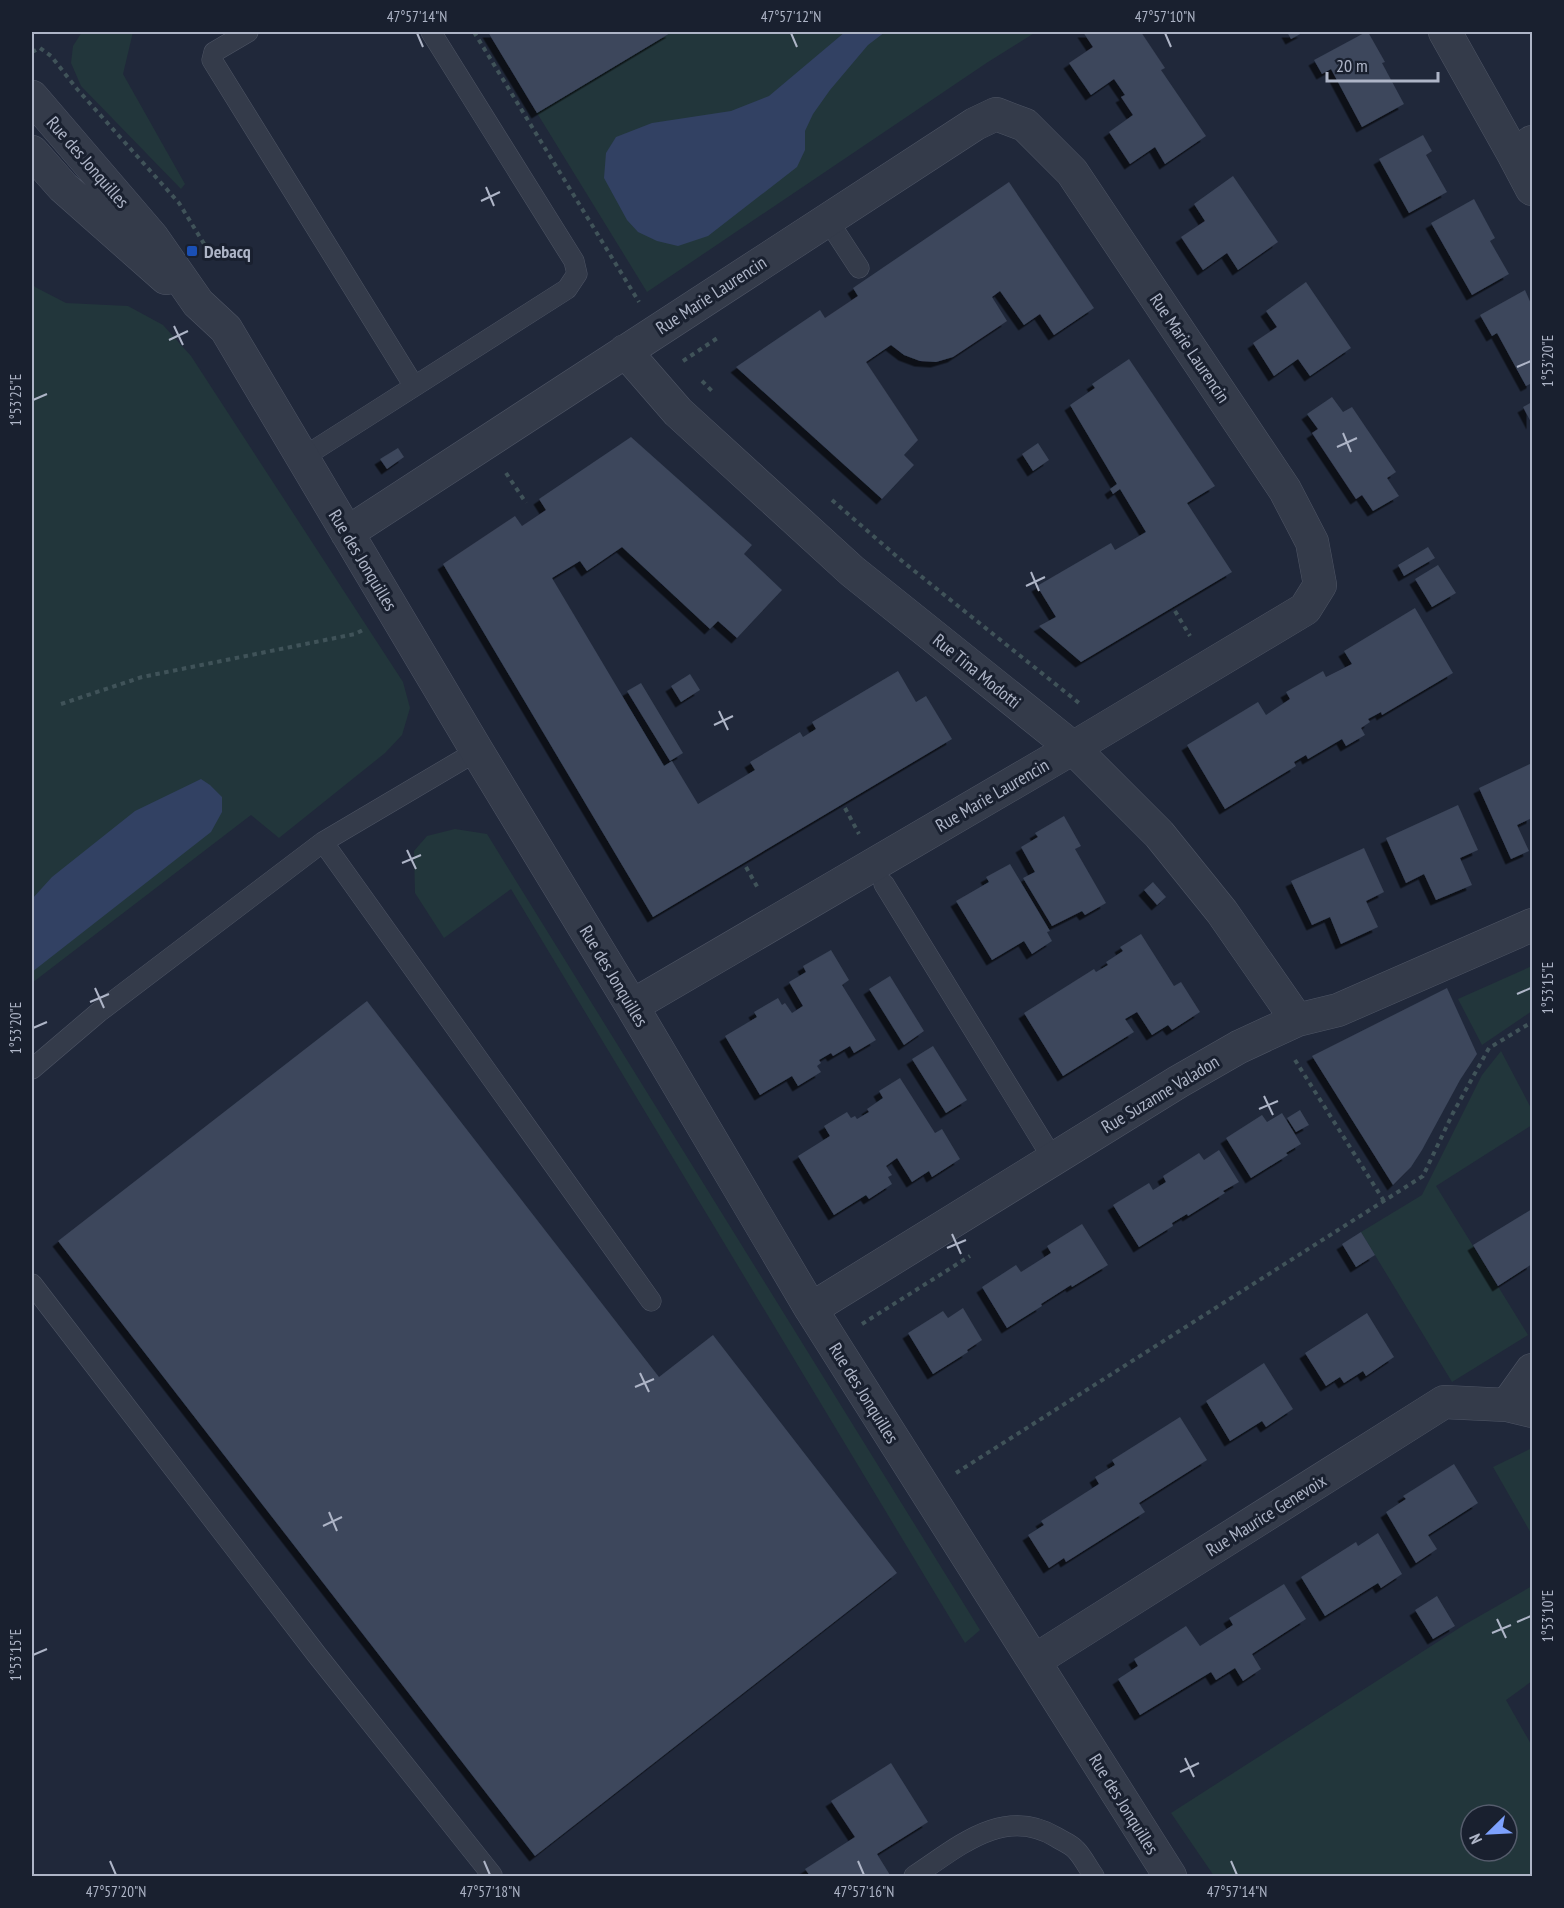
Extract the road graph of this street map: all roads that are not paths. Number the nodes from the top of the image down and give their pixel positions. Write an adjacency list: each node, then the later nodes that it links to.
1 (248, 32): 14 (lane)
2 (431, 32): 14 (lane)
3 (1445, 32): 6 (street)
4 (32, 97): 10 (street, Rue des Jonquilles)
5 (32, 123): 10 (street)
6 (1523, 148): 8 (street)
7 (32, 152): 12 (street)
8 (1533, 189)
9 (827, 219): 11 (lane); 13 (street, Rue Marie Laurencin); 17 (street, Rue Marie Laurencin)
10 (170, 264): 12 (street, Rue des Jonquilles)
11 (859, 268)
12 (198, 303): 15 (street, Rue des Jonquilles)
13 (626, 351): 16 (street, Rue Marie Laurencin); 17 (street, Rue Tina Modotti)
14 (414, 386): 15 (lane)
15 (302, 458): 16 (street, Rue des Jonquilles)
16 (347, 533): 18 (street, Rue des Jonquilles)
17 (1073, 748): 22 (street, Rue Marie Laurencin); 23 (street, Rue Tina Modotti)
18 (477, 751): 19 (lane); 22 (street, Rue des Jonquilles)
19 (324, 842): 24 (lane); 27 (lane)
20 (884, 884): 25 (lane)
21 (1533, 925): 23 (street, Rue Suzanne Valadon)
22 (632, 1006): 28 (street, Rue des Jonquilles)
23 (1297, 1020): 25 (street, Rue Suzanne Valadon)
24 (32, 1069)
25 (1053, 1159): 28 (street, Rue Suzanne Valadon)
26 (32, 1284): 32 (lane)
27 (651, 1301)
28 (811, 1309): 31 (street, Rue des Jonquilles)
29 (1533, 1370): 30 (street)
30 (1520, 1408): 31 (street, Rue Maurice Genevoix)
31 (1034, 1660): 35 (street, Rue des Jonquilles)
32 (492, 1875)
33 (914, 1876): 34 (lane)
34 (1094, 1876)
35 (1170, 1876)

